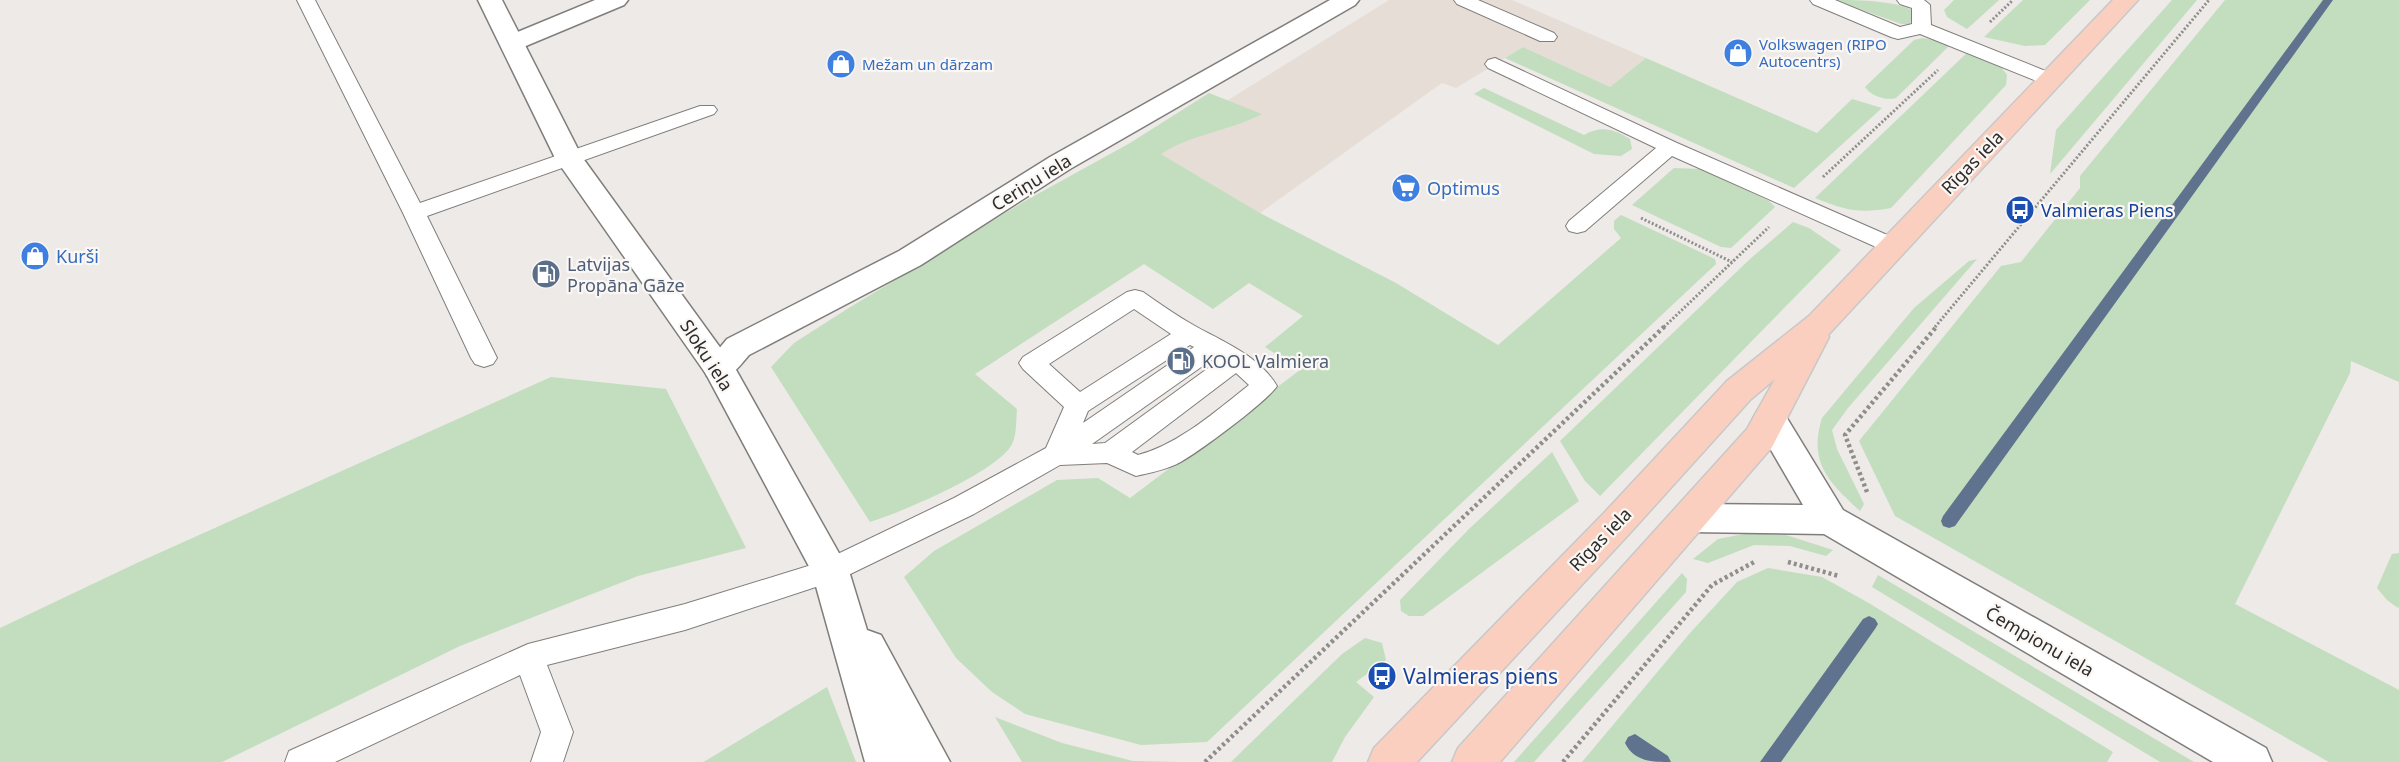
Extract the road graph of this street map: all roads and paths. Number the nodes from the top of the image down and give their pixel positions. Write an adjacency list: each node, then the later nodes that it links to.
1 (306, 0): 23 (lane)
2 (490, 0): 14 (street, Sloku iela)
3 (616, 0): 14 (street)
4 (1347, 0): 32 (street, Ceriņu iela)
5 (1463, 0): 13 (lane)
6 (1819, 0): 12 (lane)
7 (1906, 0): 12 (lane)
8 (2013, 0): 11 (path)
9 (2126, 0): 17 (main road, Rīgas iela)
10 (2208, 0): 37 (path)
11 (1989, 22)
12 (1922, 28): 17 (lane)
13 (1547, 37)
14 (512, 43): 20 (street, Sloku iela)
15 (1495, 64): 19 (lane)
16 (1944, 64): 21 (path)
17 (2051, 80): 26 (main road, Rīgas iela)
18 (707, 110): 20 (lane)
19 (1670, 147): 22 (lane); 26 (lane)
20 (569, 158): 23 (lane); 32 (street, Sloku iela)
21 (1816, 183)
22 (1607, 201): 25 (lane); 27 (path)
23 (414, 213): 30 (lane)
24 (1771, 225): 27 (path)
25 (1577, 226)
26 (1893, 246): 28 (main road, Rīgas iela)
27 (1732, 262): 49 (path)
28 (1820, 324): 34 (main road, Rīgas iela); 50 (main road, Rīgas iela)
29 (1201, 340): 31 (lane); 33 (lane); 33 (lane); 36 (lane)
30 (484, 358)
31 (1237, 360): 35 (lane); 35 (lane)
32 (718, 368): 43 (street, Sloku iela)
33 (1078, 405): 36 (lane)
34 (1770, 419): 38 (main road, Rīgas iela); 39 (street)
35 (1111, 453): 36 (lane)
36 (1056, 455): 43 (lane)
37 (1868, 495)
38 (1690, 518): 39 (street); 51 (main road, Rīgas iela)
39 (1830, 520): 53 (street, Čempionu iela)
40 (1765, 555): 52 (path)
41 (1776, 558): 42 (path)
42 (1843, 577)
43 (834, 583): 44 (lane); 47 (street, Sloku iela); 48 (street, Sloku iela)
44 (528, 657): 45 (lane); 46 (lane)
45 (301, 762)
46 (547, 762)
47 (886, 762)
48 (929, 762)
49 (1205, 762)
50 (1389, 762)
51 (1473, 762)
52 (1563, 762)
53 (2251, 762)

